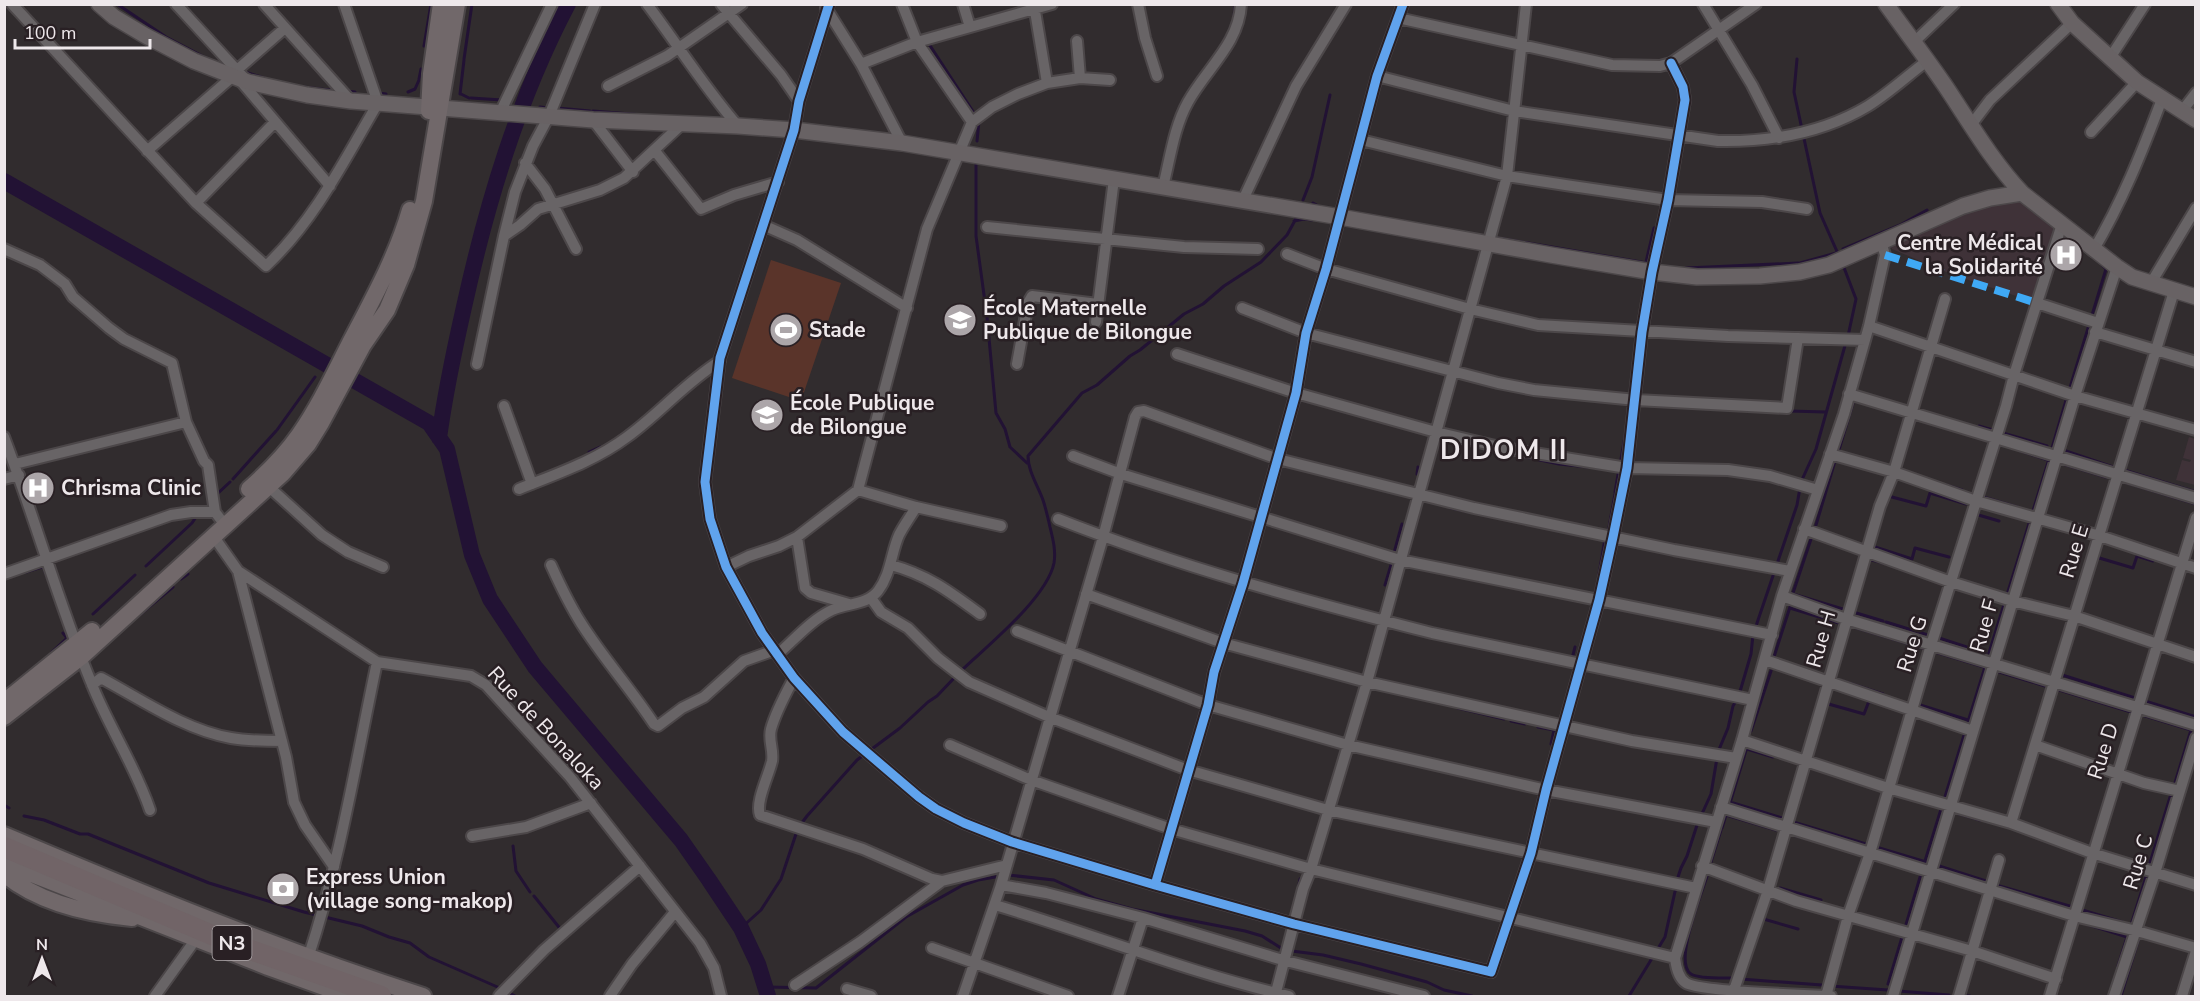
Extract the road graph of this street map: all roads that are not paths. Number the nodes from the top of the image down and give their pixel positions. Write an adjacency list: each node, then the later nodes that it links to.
1 (99, 4): 47 (main road)
2 (264, 4): 34 (street)
3 (344, 4): 57 (street)
4 (441, 4): 58 (main road)
5 (457, 4): 58 (main road)
6 (552, 4): 61 (street)
7 (595, 4): 62 (street)
8 (647, 4): 40 (street)
9 (721, 4): 30 (street)
10 (742, 4): 30 (street)
11 (902, 4): 37 (street)
12 (963, 4): 33 (street)
13 (1052, 4): 28 (street)
14 (1138, 4): 45 (street)
15 (1241, 4): 85 (street)
16 (1346, 4): 88 (street)
17 (1403, 4): 31 (street)
18 (1526, 4): 39 (street)
19 (1703, 4): 35 (street)
20 (1756, 4): 35 (street)
21 (1886, 4): 38 (main road)
22 (1954, 4): 38 (street)
23 (2058, 4): 32 (main road)
24 (2145, 4): 41 (street)
25 (12, 5): 29 (street); 76 (street)
26 (178, 5): 47 (street)
27 (827, 6): 44 (street); 56 (street)
28 (1034, 7): 33 (street); 51 (street)
29 (4, 13)
30 (729, 15): 40 (street); 56 (street)
31 (1398, 18): 39 (street); 46 (street)
32 (2072, 23): 41 (main road); 68 (street)
33 (969, 27): 37 (street)
34 (285, 28): 47 (street); 55 (street)
35 (1719, 31): 43 (street); 73 (street)
36 (1077, 41): 48 (street)
37 (917, 42): 44 (street); 66 (street)
38 (1913, 43): 42 (main road)
39 (1520, 44): 43 (street); 59 (street)
40 (680, 47): 52 (street); 69 (street)
41 (2110, 58): 50 (main road)
42 (1927, 62): 68 (main road); 73 (street)
43 (1671, 63): 72 (street)
44 (861, 64): 75 (street)
45 (1157, 76)
46 (1377, 76): 59 (street); 74 (street)
47 (239, 77): 55 (main road); 65 (street); 76 (street)
48 (1080, 78): 49 (street); 51 (street)
49 (1110, 80)
50 (2137, 82): 54 (main road); 71 (street)
51 (1047, 84): 66 (street)
52 (608, 86)
53 (2196, 93): 60 (street)
54 (2162, 99): 60 (main road); 104 (street)
55 (351, 101): 57 (main road)
56 (799, 101): 70 (street)
57 (378, 103): 58 (main road); 84 (street)
58 (435, 107): 61 (main road); 136 (main road)
59 (1514, 111): 72 (street); 81 (street)
60 (2182, 111): 64 (main road)
61 (505, 113): 62 (main road)
62 (544, 116): 63 (main road); 79 (street)
63 (593, 120): 67 (main road); 80 (street)
64 (2196, 120)
65 (275, 122): 84 (street); 89 (street)
66 (972, 122): 78 (street)
67 (682, 124): 69 (main road); 77 (street)
68 (1971, 125): 86 (main road)
69 (738, 126): 70 (main road)
70 (794, 130): 75 (main road); 83 (street)
71 (2091, 132)
72 (1679, 134): 73 (street); 87 (street)
73 (1779, 138)
74 (1361, 140): 81 (street); 93 (street)
75 (902, 144): 78 (main road)
76 (147, 151): 89 (street)
77 (655, 151): 80 (street); 83 (street)
78 (958, 154): 82 (main road); 115 (street)
79 (525, 163): 90 (street); 97 (street)
80 (633, 172): 90 (street)
81 (1507, 176): 87 (street); 100 (street)
82 (1114, 179): 85 (main road); 98 (street)
83 (778, 182): 95 (street)
84 (330, 186): 89 (street)
85 (1163, 187): 88 (main road)
86 (2022, 193): 94 (main road); 99 (main road)
87 (1668, 201): 91 (street); 108 (street)
88 (1242, 202): 93 (main road)
89 (196, 203)
90 (553, 203): 97 (street); 102 (street)
91 (1807, 208)
92 (2196, 208): 109 (street)
93 (1340, 217): 100 (main road); 107 (street)
94 (2062, 224): 104 (main road); 114 (street, Rue G)
95 (763, 225): 115 (street); 128 (street)
96 (987, 227): 98 (street)
97 (504, 236): 130 (street)
98 (1105, 239): 103 (street); 113 (street)
99 (1881, 241): 108 (main road); 119 (street)
100 (1488, 244): 108 (main road); 117 (street)
101 (4, 249): 142 (street)
102 (576, 249)
103 (1258, 249)
104 (2093, 251): 106 (main road)
105 (1287, 254): 107 (street)
106 (2117, 267): 109 (main road); 120 (street, Rue F)
107 (1326, 269): 117 (street); 122 (street)
108 (1652, 272): 121 (street)
109 (2151, 283): 110 (main road)
110 (2174, 291): 111 (main road); 126 (street, Rue E)
111 (2196, 297)
112 (1945, 299): 125 (street, Rue H)
113 (1098, 303): 118 (street); 131 (street)
114 (2037, 303): 120 (street); 133 (street, Rue G)
115 (907, 308): 160 (street)
116 (1242, 308): 122 (street)
117 (1470, 309): 121 (street); 132 (street)
118 (1096, 322)
119 (1869, 326): 124 (street); 125 (street)
120 (2097, 327): 126 (street); 137 (street, Rue F)
121 (1642, 332): 123 (street); 138 (street)
122 (1306, 333): 132 (street); 134 (street)
123 (1798, 339): 124 (street); 138 (street)
124 (1865, 340): 135 (street)
125 (1931, 347): 133 (street); 140 (street, Rue H)
126 (2156, 351): 129 (street); 141 (street, Rue E)
127 (1177, 354): 134 (street)
128 (720, 361): 157 (street); 184 (street)
129 (2196, 362)
130 (477, 364)
131 (1017, 364)
132 (1452, 370): 138 (street); 144 (street)
133 (2014, 375): 137 (street); 146 (street, Rue G)
134 (1296, 393): 144 (street); 150 (street)
135 (1849, 394): 140 (street); 147 (street)
136 (330, 396): 158 (main road); 170 (main road)
137 (2075, 396): 141 (street); 148 (street, Rue F)
138 (1636, 400): 151 (street)
139 (504, 406): 157 (street)
140 (1912, 412): 146 (street); 153 (street, Rue H)
141 (2137, 413): 143 (street); 155 (street, Rue E)
142 (186, 422): 152 (street); 170 (street)
143 (2196, 430)
144 (1436, 432): 151 (street); 162 (street)
145 (4, 437): 152 (street)
146 (1996, 437): 148 (street); 164 (street, Rue G)
147 (1830, 454): 153 (street); 161 (street)
148 (2057, 455): 155 (street); 166 (street, Rue F)
149 (1073, 456): 154 (street)
150 (1278, 459): 154 (street); 162 (street); 169 (street)
151 (1628, 468): 161 (street); 176 (street)
152 (17, 470): 156 (street); 178 (street)
153 (1894, 472): 164 (street); 177 (street, Rue H)
154 (1120, 474): 169 (street); 175 (street)
155 (2117, 474): 163 (street); 173 (street, Rue E)
156 (4, 479)
157 (532, 484): 159 (street)
158 (268, 486): 170 (main road); 183 (street)
159 (519, 489)
160 (858, 490): 165 (street); 174 (street)
161 (1818, 490): 172 (street)
162 (1419, 494): 176 (street); 179 (street)
163 (2196, 498)
164 (1976, 501): 166 (street); 189 (street, Rue G)
165 (916, 507): 171 (street); 182 (street)
166 (2037, 518): 173 (street); 195 (street, Rue F)
167 (2196, 518): 180 (street, Rue D)
168 (1058, 519): 175 (street)
169 (1262, 519): 179 (street); 190 (street)
170 (218, 523): 178 (street); 186 (street, Rue de Bonaloka); 206 (main road)
171 (1001, 526)
172 (1804, 529): 177 (street); 187 (street)
173 (2100, 536): 180 (street); 198 (street, Rue E)
174 (797, 537): 184 (street); 196 (street)
175 (1103, 537): 190 (street); 191 (street)
176 (1613, 537): 187 (street); 194 (street)
177 (1867, 551): 189 (street); 199 (street, Rue H)
178 (46, 560): 188 (street); 206 (street)
179 (1400, 560): 194 (street); 200 (street)
180 (2181, 563): 185 (street); 204 (street, Rue D)
181 (551, 565): 207 (street)
182 (891, 565): 193 (street); 197 (street)
183 (383, 567)
184 (726, 567): 207 (street)
185 (2196, 568)
186 (238, 571): 211 (street, Rue de Bonaloka); 231 (street)
187 (1790, 571): 192 (street)
188 (4, 574)
189 (1951, 582): 195 (street); 205 (street, Rue G)
190 (1243, 583): 200 (street); 203 (street)
191 (1086, 594): 203 (street); 208 (street)
192 (1782, 596): 199 (street); 202 (street)
193 (871, 598): 196 (street); 225 (street)
194 (1599, 600): 202 (street); 212 (street)
195 (2012, 601): 198 (street); 213 (street, Rue F)
196 (850, 605): 207 (street)
197 (980, 614)
198 (2074, 616): 204 (street); 217 (street, Rue E)
199 (1846, 619): 205 (street); 216 (street, Rue H)
200 (1383, 620): 212 (street); 215 (street)
201 (1017, 631): 208 (street)
202 (1772, 635): 210 (street)
203 (1223, 643): 215 (street); 221 (street)
204 (2158, 644): 209 (street); 222 (street, Rue D)
205 (1932, 645): 213 (street); 223 (street, Rue G)
206 (79, 651): 218 (street); 220 (main road); 224 (main road)
207 (777, 652): 214 (street)
208 (1069, 652): 221 (street); 225 (street)
209 (2196, 657)
210 (1765, 660): 216 (street); 219 (street)
211 (377, 662): 243 (street, Rue de Bonaloka); 264 (street)
212 (1581, 663): 219 (street); 227 (street)
213 (1994, 664): 217 (street); 228 (street, Rue F)
214 (794, 678): 254 (street); 269 (street)
215 (1367, 682): 227 (street); 233 (street)
216 (1829, 682): 223 (street); 236 (street, Rue H)
217 (2054, 683): 222 (street); 234 (street, Rue E)
218 (92, 685): 231 (street); 246 (street)
219 (1754, 700): 230 (street)
220 (4, 702)
221 (1208, 705): 233 (street); 237 (street)
222 (2139, 708): 226 (street); 238 (street, Rue D)
223 (1912, 710): 228 (street); 240 (street, Rue G)
224 (4, 717)
225 (1049, 717): 237 (street); 239 (street)
226 (2196, 725)
227 (1564, 726): 235 (street); 241 (street)
228 (1973, 731): 244 (street, Rue F)
229 (2196, 738): 242 (street, Rue C)
230 (1742, 740): 235 (street); 236 (street)
231 (282, 741): 264 (street)
232 (950, 745): 239 (street)
233 (1348, 745): 241 (street); 247 (street)
234 (2035, 746): 238 (street); 249 (street, Rue E)
235 (1736, 758): 245 (street)
236 (1805, 761): 240 (street); 250 (street, Rue H)
237 (1188, 770): 247 (street); 251 (street)
238 (2116, 773): 242 (street); 258 (street, Rue D)
239 (1031, 780): 251 (street); 254 (street)
240 (1888, 789): 244 (street); 257 (street, Rue G)
241 (1546, 790): 248 (street); 256 (street)
242 (2180, 791): 267 (street, Rue C)
243 (591, 803): 253 (street); 262 (street, Rue de Bonaloka)
244 (1949, 806): 249 (street); 266 (street, Rue F)
245 (1721, 807): 248 (street); 250 (street)
246 (150, 810)
247 (1328, 810): 256 (street); 265 (street)
248 (1716, 822): 263 (street)
249 (2011, 823): 258 (street)
250 (1785, 826): 257 (street); 274 (street, Rue H)
251 (1171, 829): 265 (street); 271 (street)
252 (4, 835): 291 (main road)
253 (472, 836)
254 (1012, 842): 261 (street); 271 (street)
255 (4, 847): 302 (highway, N3)
256 (1531, 853): 273 (street); 280 (street)
257 (1870, 853): 266 (street); 278 (street, Rue G)
258 (2092, 853): 267 (street); 279 (street, Rue D)
259 (1999, 860): 275 (street)
260 (4, 863): 282 (main road)
261 (1008, 865): 269 (street); 270 (street)
262 (640, 866): 277 (street, Rue de Bonaloka); 304 (street)
263 (1702, 866): 273 (street); 274 (street)
264 (334, 867): 291 (street)
265 (1311, 869): 280 (street); 283 (street)
266 (1930, 872): 275 (street); 285 (street, Rue F)
267 (2155, 873): 272 (street); 284 (street, Rue C)
268 (4, 874): 282 (main road)
269 (942, 881): 296 (street)
270 (1001, 885): 276 (street); 281 (street)
271 (1155, 885): 283 (street)
272 (2196, 885)
273 (1696, 888): 292 (street)
274 (1768, 890): 278 (street); 298 (street, Rue H)
275 (1990, 890): 279 (street); 290 (street)
276 (995, 905): 289 (street); 294 (street)
277 (675, 912): 305 (street); 306 (street, Rue de Bonaloka)
278 (1848, 916): 285 (street); 313 (street, Rue G)
279 (2074, 916): 284 (street); 295 (street, Rue D)
280 (1508, 917): 283 (street); 292 (street)
281 (1143, 918): 289 (street); 293 (street)
282 (147, 919): 286 (main road)
283 (1294, 924): 293 (street)
284 (2137, 931): 288 (street); 318 (street, Rue C)
285 (1911, 935): 290 (street); 315 (street, Rue F)
286 (196, 939): 300 (street); 301 (main road)
287 (932, 948): 294 (street)
288 (2196, 950): 319 (street)
289 (1132, 951): 299 (street); 310 (street)
290 (1972, 951): 295 (street); 316 (street)
291 (308, 958): 303 (main road)
292 (1675, 958): 298 (street)
293 (1286, 961): 299 (street); 312 (street)
294 (975, 962): 308 (street); 309 (street)
295 (2056, 979): 317 (street, Rue D)
296 (795, 985)
297 (847, 989): 307 (street)
298 (1734, 990): 313 (street)
299 (1276, 995): 311 (street)
300 (155, 996)
301 (349, 996)
302 (381, 996)
303 (423, 996)
304 (499, 996)
305 (610, 996)
306 (721, 996)
307 (871, 996)
308 (963, 996)
309 (1068, 996)
310 (1118, 996)
311 (1289, 996)
312 (1424, 996)
313 (1826, 996): 314 (street)
314 (1831, 996)
315 (1893, 996)
316 (1959, 996)
317 (2050, 996)
318 (2114, 996)
319 (2182, 996)

